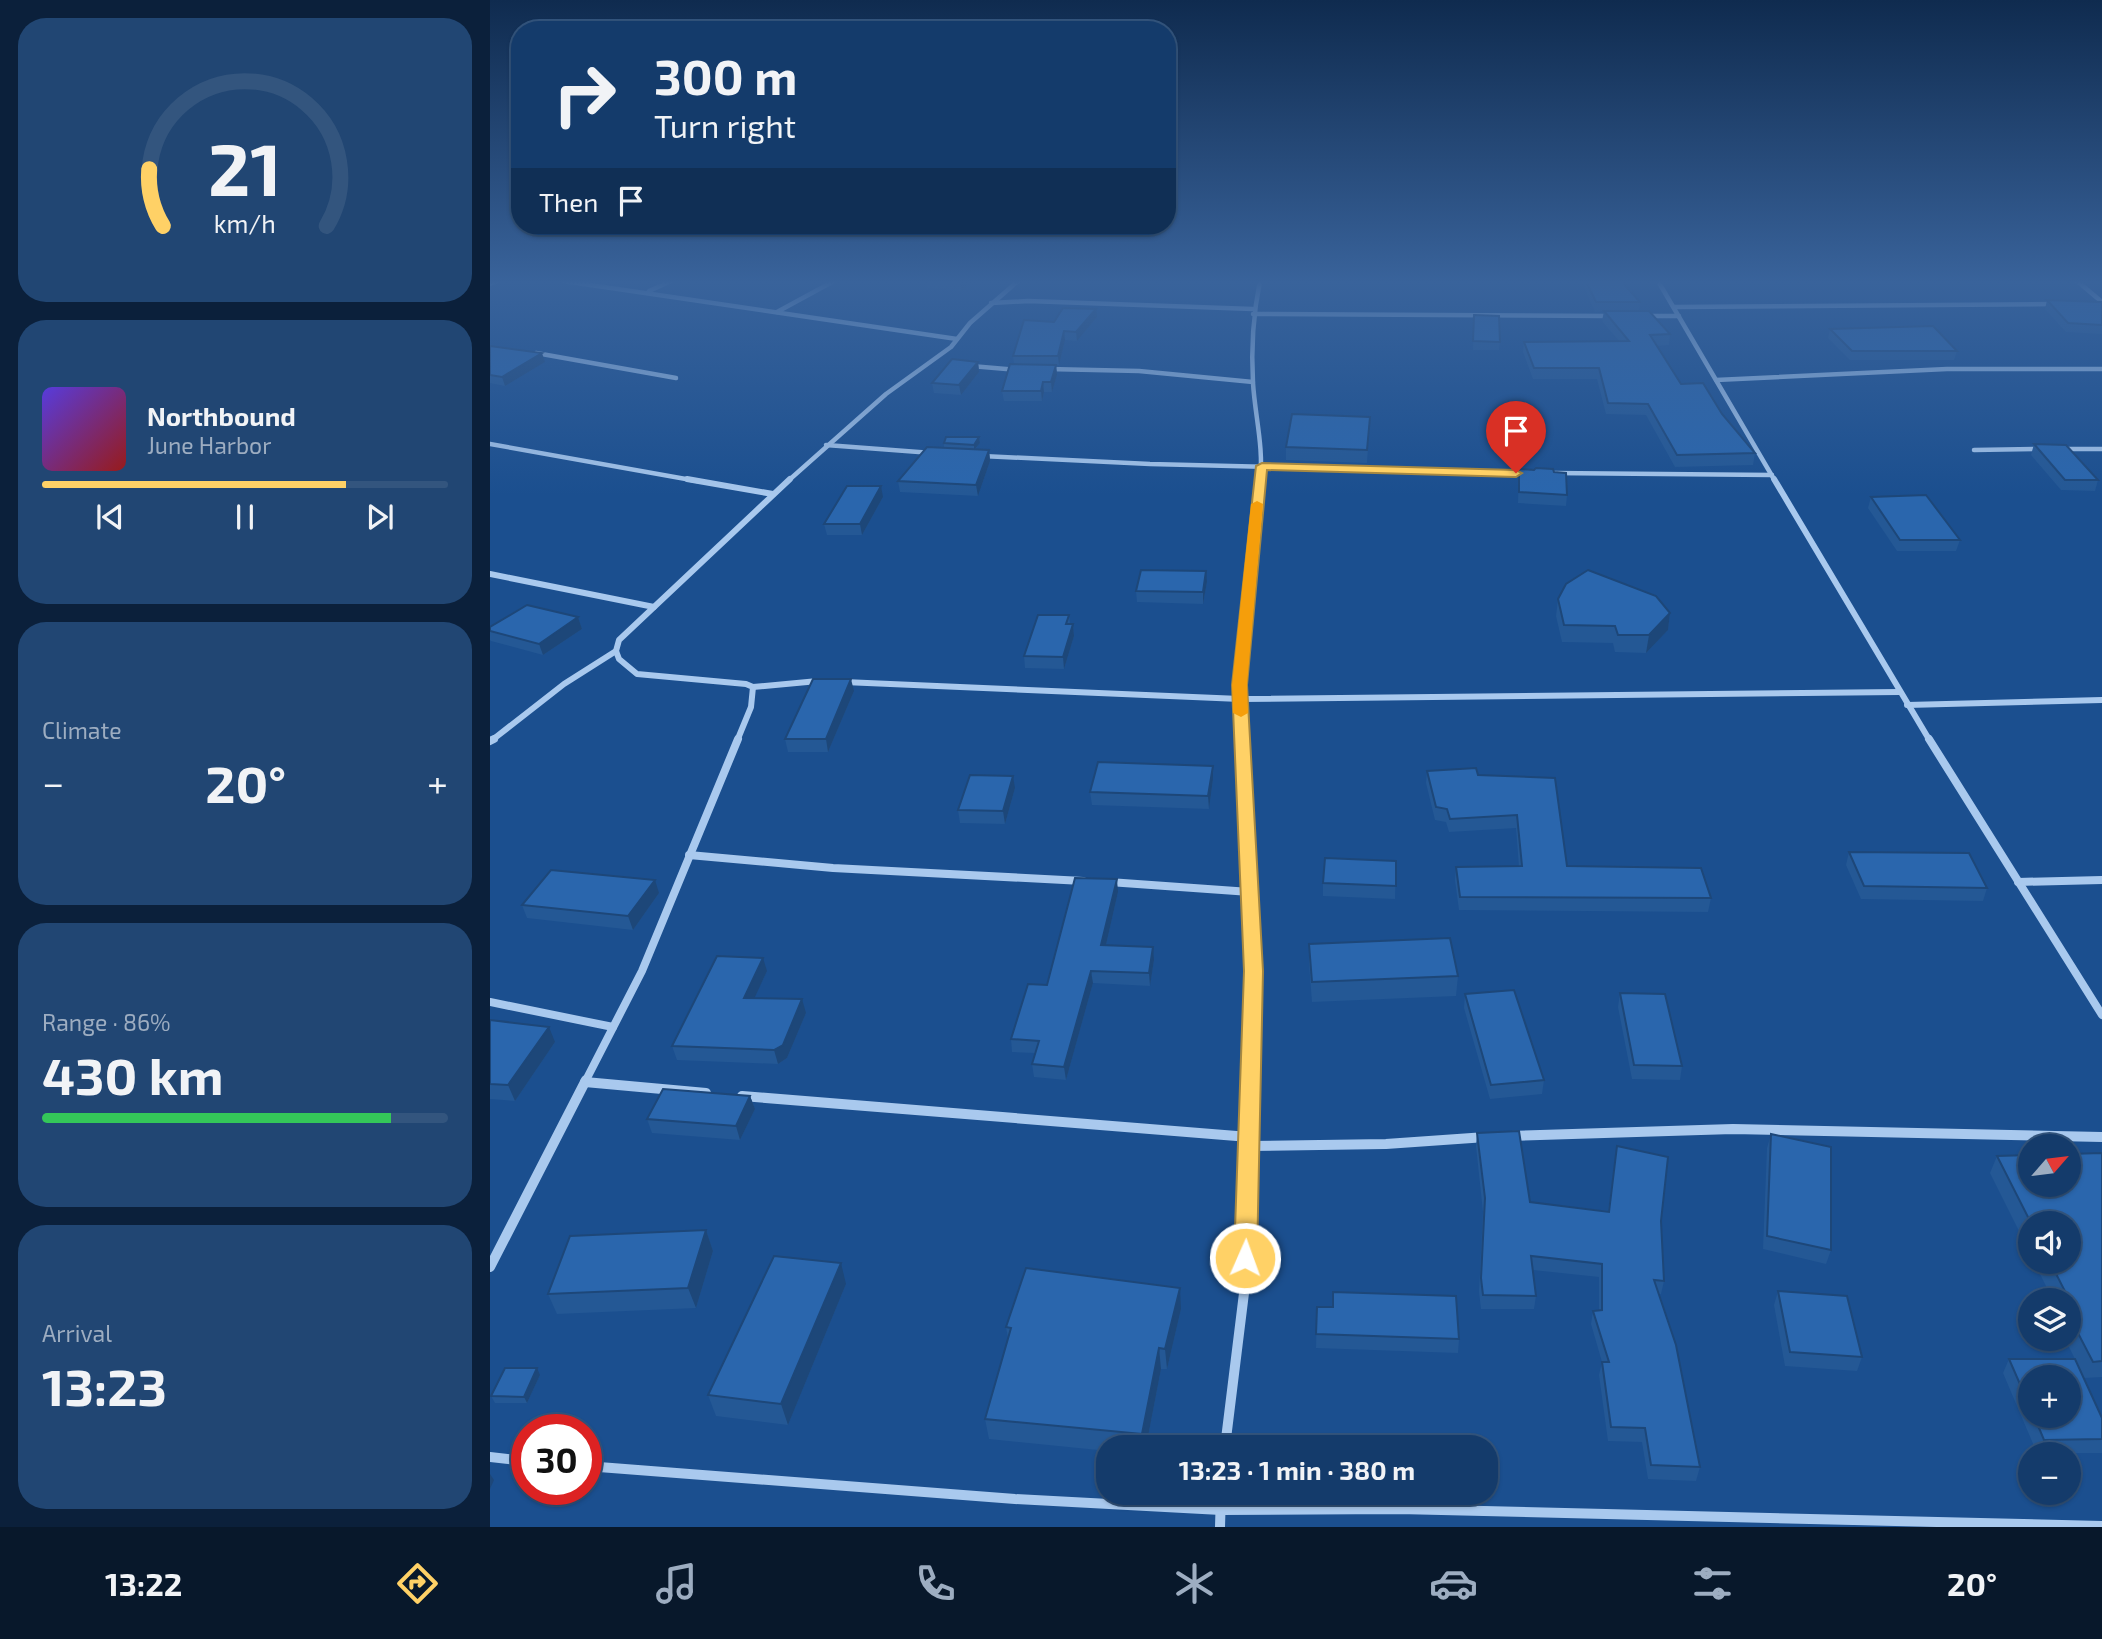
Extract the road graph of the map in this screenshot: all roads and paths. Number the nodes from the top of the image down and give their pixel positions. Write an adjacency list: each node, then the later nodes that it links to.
1 (531, 352): 11 (street)
2 (942, 352): 5 (street)
3 (1253, 352): 13 (street)
4 (1700, 352): 12 (street)
5 (933, 360): 6 (street); 15 (street)
6 (945, 362)
7 (958, 364): 10 (street)
8 (1041, 369): 13 (street)
9 (2102, 369): 12 (street)
10 (1030, 370)
11 (676, 378)
12 (1716, 380): 23 (street)
13 (1253, 382): 20 (street)
14 (490, 444): 24 (street)
15 (826, 445): 18 (street); 24 (street)
16 (2102, 449): 17 (street)
17 (1974, 450)
18 (944, 454)
19 (971, 455): 20 (street)
20 (1262, 466): 21 (street); 32 (street)
21 (1529, 473)
22 (1542, 473): 23 (street)
23 (1772, 475): 31 (street)
24 (773, 494): 26 (street)
25 (490, 574): 26 (street)
26 (654, 607): 27 (street)
27 (616, 651): 30 (street); 35 (street)
28 (828, 681): 30 (street)
29 (841, 682): 32 (street)
30 (753, 687): 36 (street)
31 (1899, 692): 32 (street); 34 (street)
32 (1240, 699): 41 (street)
33 (2102, 700): 34 (street)
34 (1907, 705): 40 (street)
35 (490, 741)
36 (689, 855): 38 (street); 44 (street)
37 (2102, 880): 40 (street)
38 (1091, 881)
39 (1104, 882): 41 (street)
40 (2018, 882): 43 (street)
41 (1250, 892): 49 (street)
42 (490, 1002): 44 (street)
43 (2102, 1015)
44 (613, 1027): 45 (street)
45 (585, 1082): 46 (street); 50 (street)
46 (724, 1094)
47 (738, 1096): 49 (street)
48 (2102, 1137): 49 (street)
49 (1249, 1141): 51 (street)
50 (490, 1266)
51 (1227, 1435)
52 (490, 1457): 53 (street)
53 (511, 1459)
54 (602, 1467): 56 (street)
55 (1221, 1505): 56 (street)
56 (1221, 1510): 57 (street); 58 (street)
57 (2102, 1526)
58 (1220, 1527)

